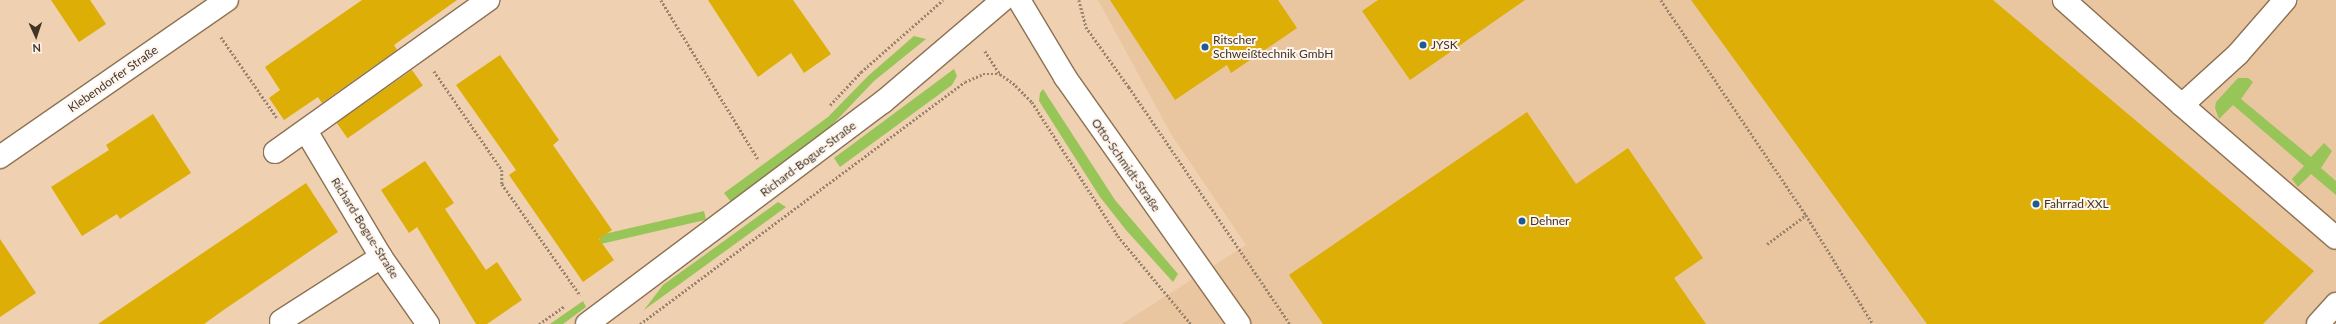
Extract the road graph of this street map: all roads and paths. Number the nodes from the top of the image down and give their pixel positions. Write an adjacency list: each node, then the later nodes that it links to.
1 (227, 0): 11 (street, Klebendorfer Straße)
2 (488, 0): 12 (street)
3 (661, 0): 19 (path)
4 (943, 0): 14 (path)
5 (1003, 0): 30 (street, Richard-Bogue-Straße)
6 (1019, 0): 37 (street, Otto-Schmidt-Straße)
7 (1079, 0): 38 (path)
8 (1661, 0): 21 (path)
9 (2064, 0): 13 (street)
10 (2285, 0): 13 (street)
11 (205, 15): 15 (path); 18 (street, Klebendorfer Straße)
12 (420, 51): 15 (street); 26 (path)
13 (2182, 105): 22 (street)
14 (829, 106)
15 (299, 135): 16 (street); 24 (street, Richard-Bogue-Straße)
16 (275, 152)
17 (764, 155): 19 (path)
18 (0, 157)
19 (758, 159): 20 (path)
20 (752, 164)
21 (1806, 215): 23 (path); 39 (path)
22 (2336, 238)
23 (1767, 244)
24 (381, 257): 31 (street); 32 (street, Richard-Bogue-Straße)
25 (586, 291): 26 (path)
26 (580, 295): 27 (path)
27 (574, 299)
28 (568, 304): 33 (path)
29 (2336, 304): 40 (street)
30 (612, 317): 34 (street, Richard-Bogue-Straße)
31 (280, 321)
32 (428, 324)
33 (539, 324)
34 (587, 324)
35 (640, 324): 36 (path)
36 (1191, 324)
37 (1240, 324)
38 (1290, 324)
39 (1872, 324)
40 (2318, 324)

